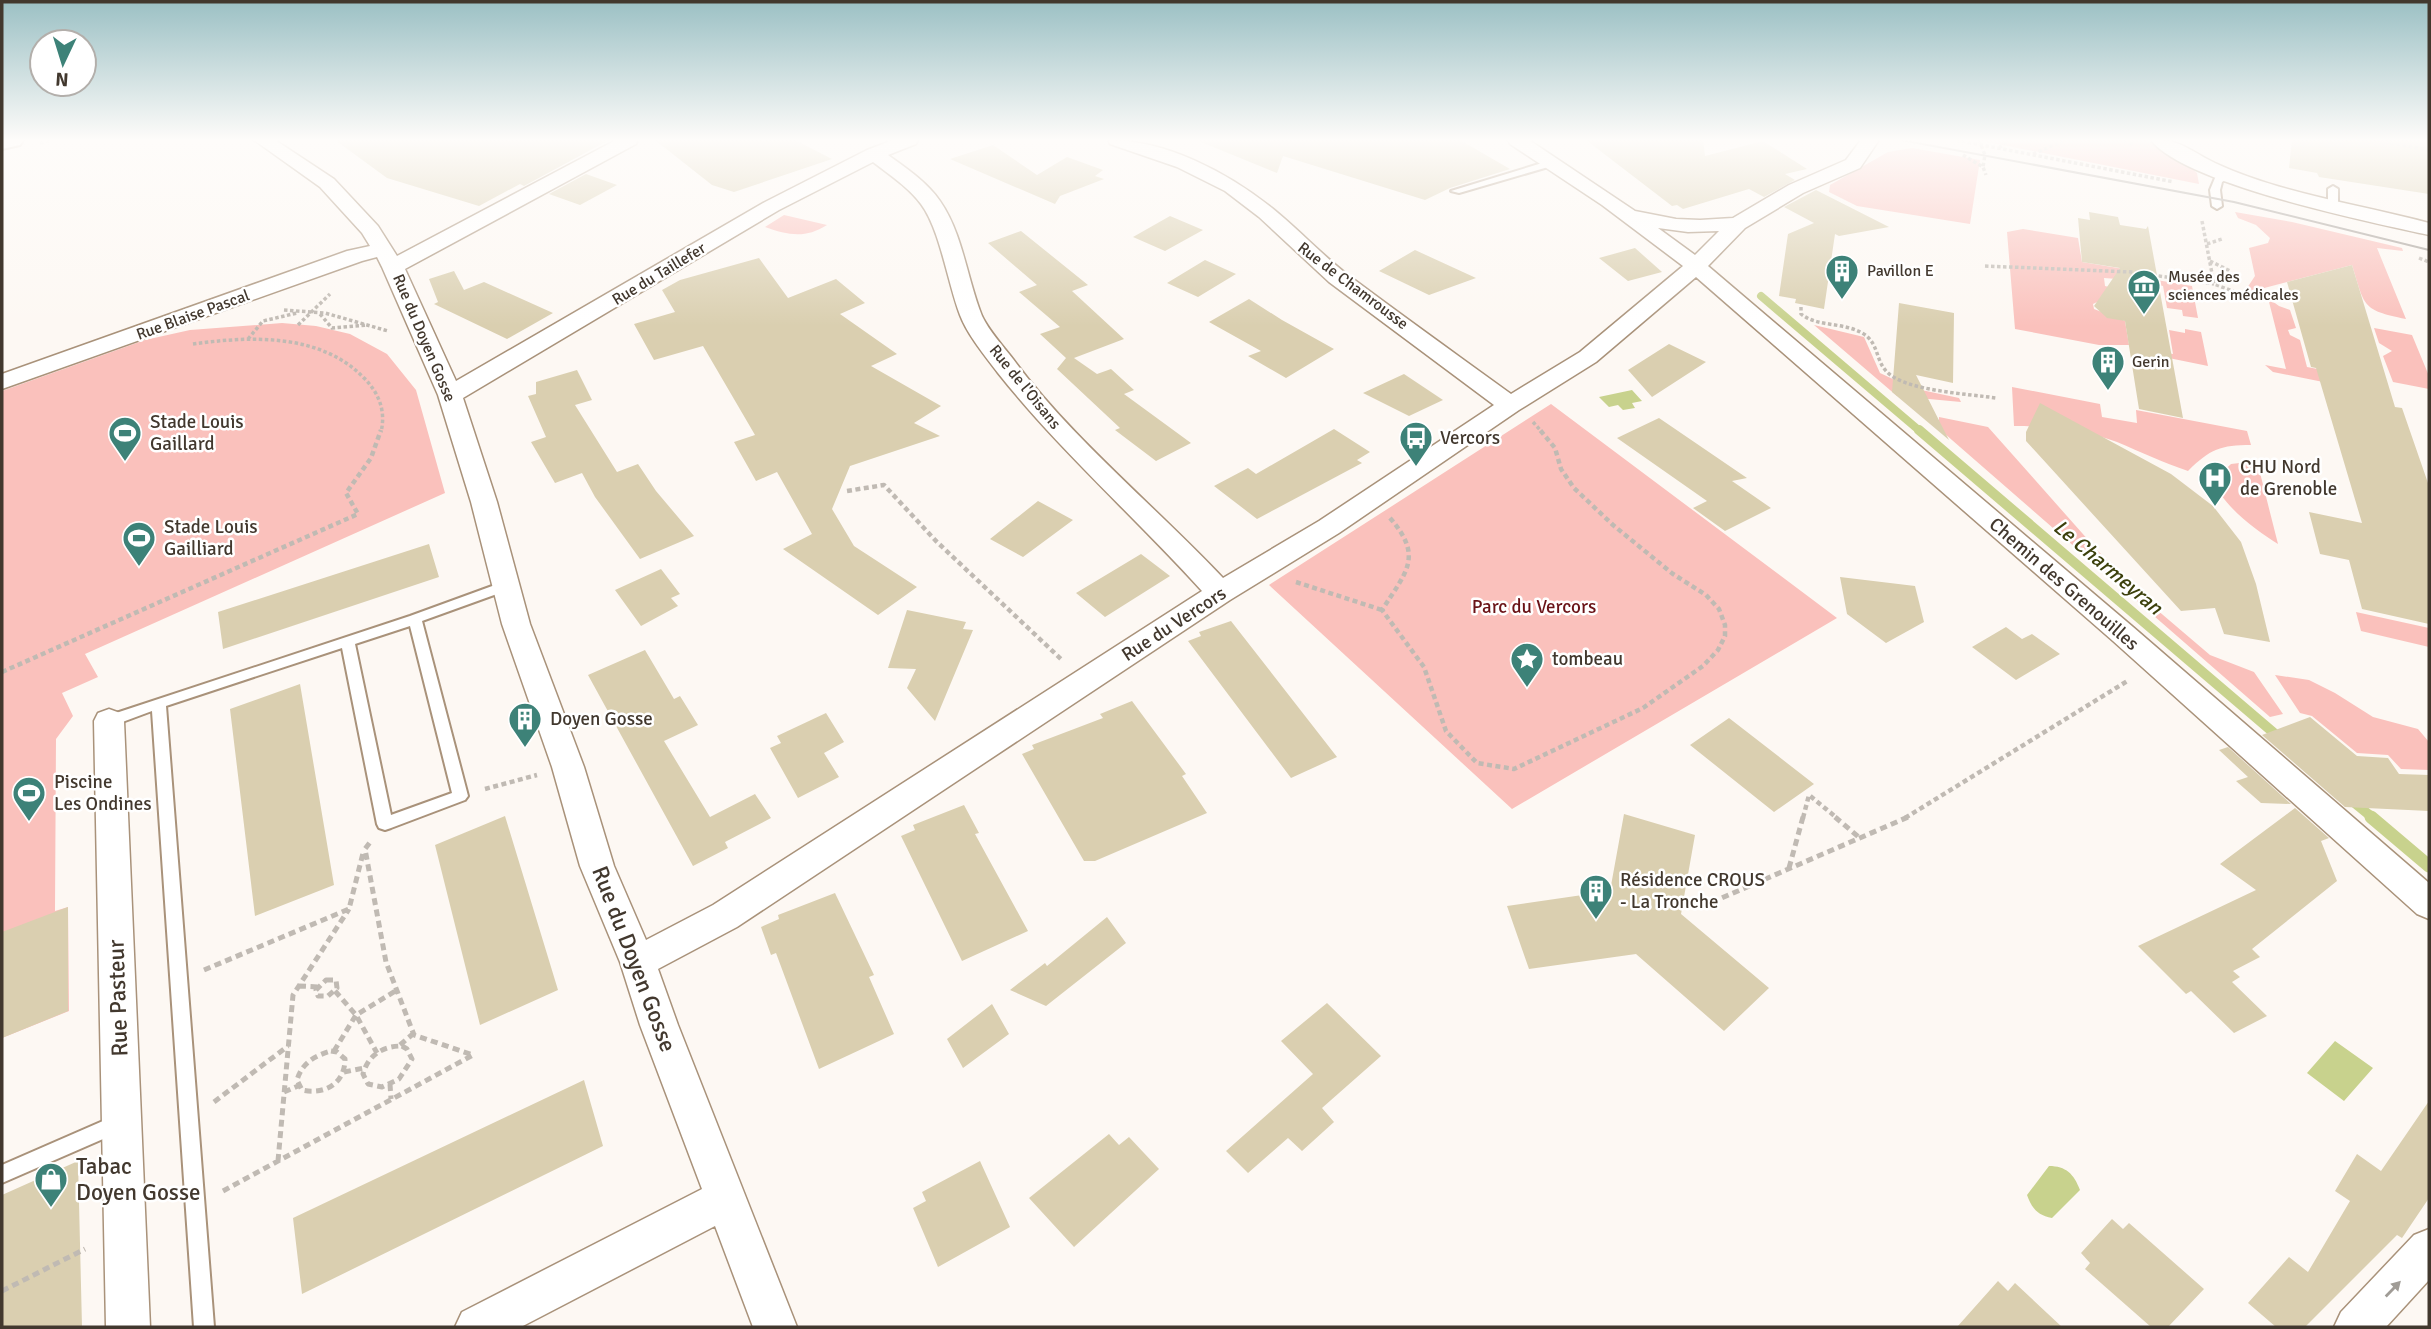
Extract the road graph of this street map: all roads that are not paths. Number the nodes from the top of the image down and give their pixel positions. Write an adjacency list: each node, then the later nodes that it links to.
1 (345, 202): 14 (street, Rue du Doyen Gosse)
2 (501, 202): 14 (street, Rue Blaise Pascal)
3 (780, 202): 17 (street, Rue du Taillefer)
4 (930, 202): 20 (street, Rue de l'Oisans)
5 (1251, 202): 18 (street, Rue de Chamrousse)
6 (1609, 202): 11 (street)
7 (1774, 202): 12 (street)
8 (2217, 202): 10 (lane)
9 (2351, 202): 13 (street)
10 (2217, 206)
11 (1621, 210): 12 (street); 15 (street, Chemin des Grenouilles)
12 (1738, 224): 15 (street, Rue du Vercors)
13 (2429, 229)
14 (388, 258): 16 (street, Rue Blaise Pascal); 17 (street, Rue du Doyen Gosse)
15 (1696, 267): 18 (street, Rue du Vercors); 25 (street, Chemin des Grenouilles)
16 (2, 382)
17 (450, 396): 19 (street, Rue du Doyen Gosse)
18 (1508, 407): 20 (street, Rue du Vercors)
19 (506, 586): 21 (lane); 26 (street, Rue du Doyen Gosse)
20 (1220, 593): 26 (street, Rue du Vercors)
21 (415, 619): 22 (lane); 22 (lane)
22 (348, 641): 23 (lane)
23 (159, 703): 24 (lane, Rue Pasteur); 32 (lane)
24 (109, 721): 27 (street, Rue Pasteur)
25 (2429, 904)
26 (638, 962): 29 (street, Rue du Doyen Gosse)
27 (122, 1122): 28 (lane); 31 (street, Rue Pasteur)
28 (2, 1174)
29 (724, 1199): 33 (street); 34 (street, Rue du Doyen Gosse)
30 (2429, 1250): 35 (street, one-way to 30)
31 (128, 1327)
32 (204, 1327)
33 (477, 1327)
34 (775, 1327)
35 (2356, 1327)

